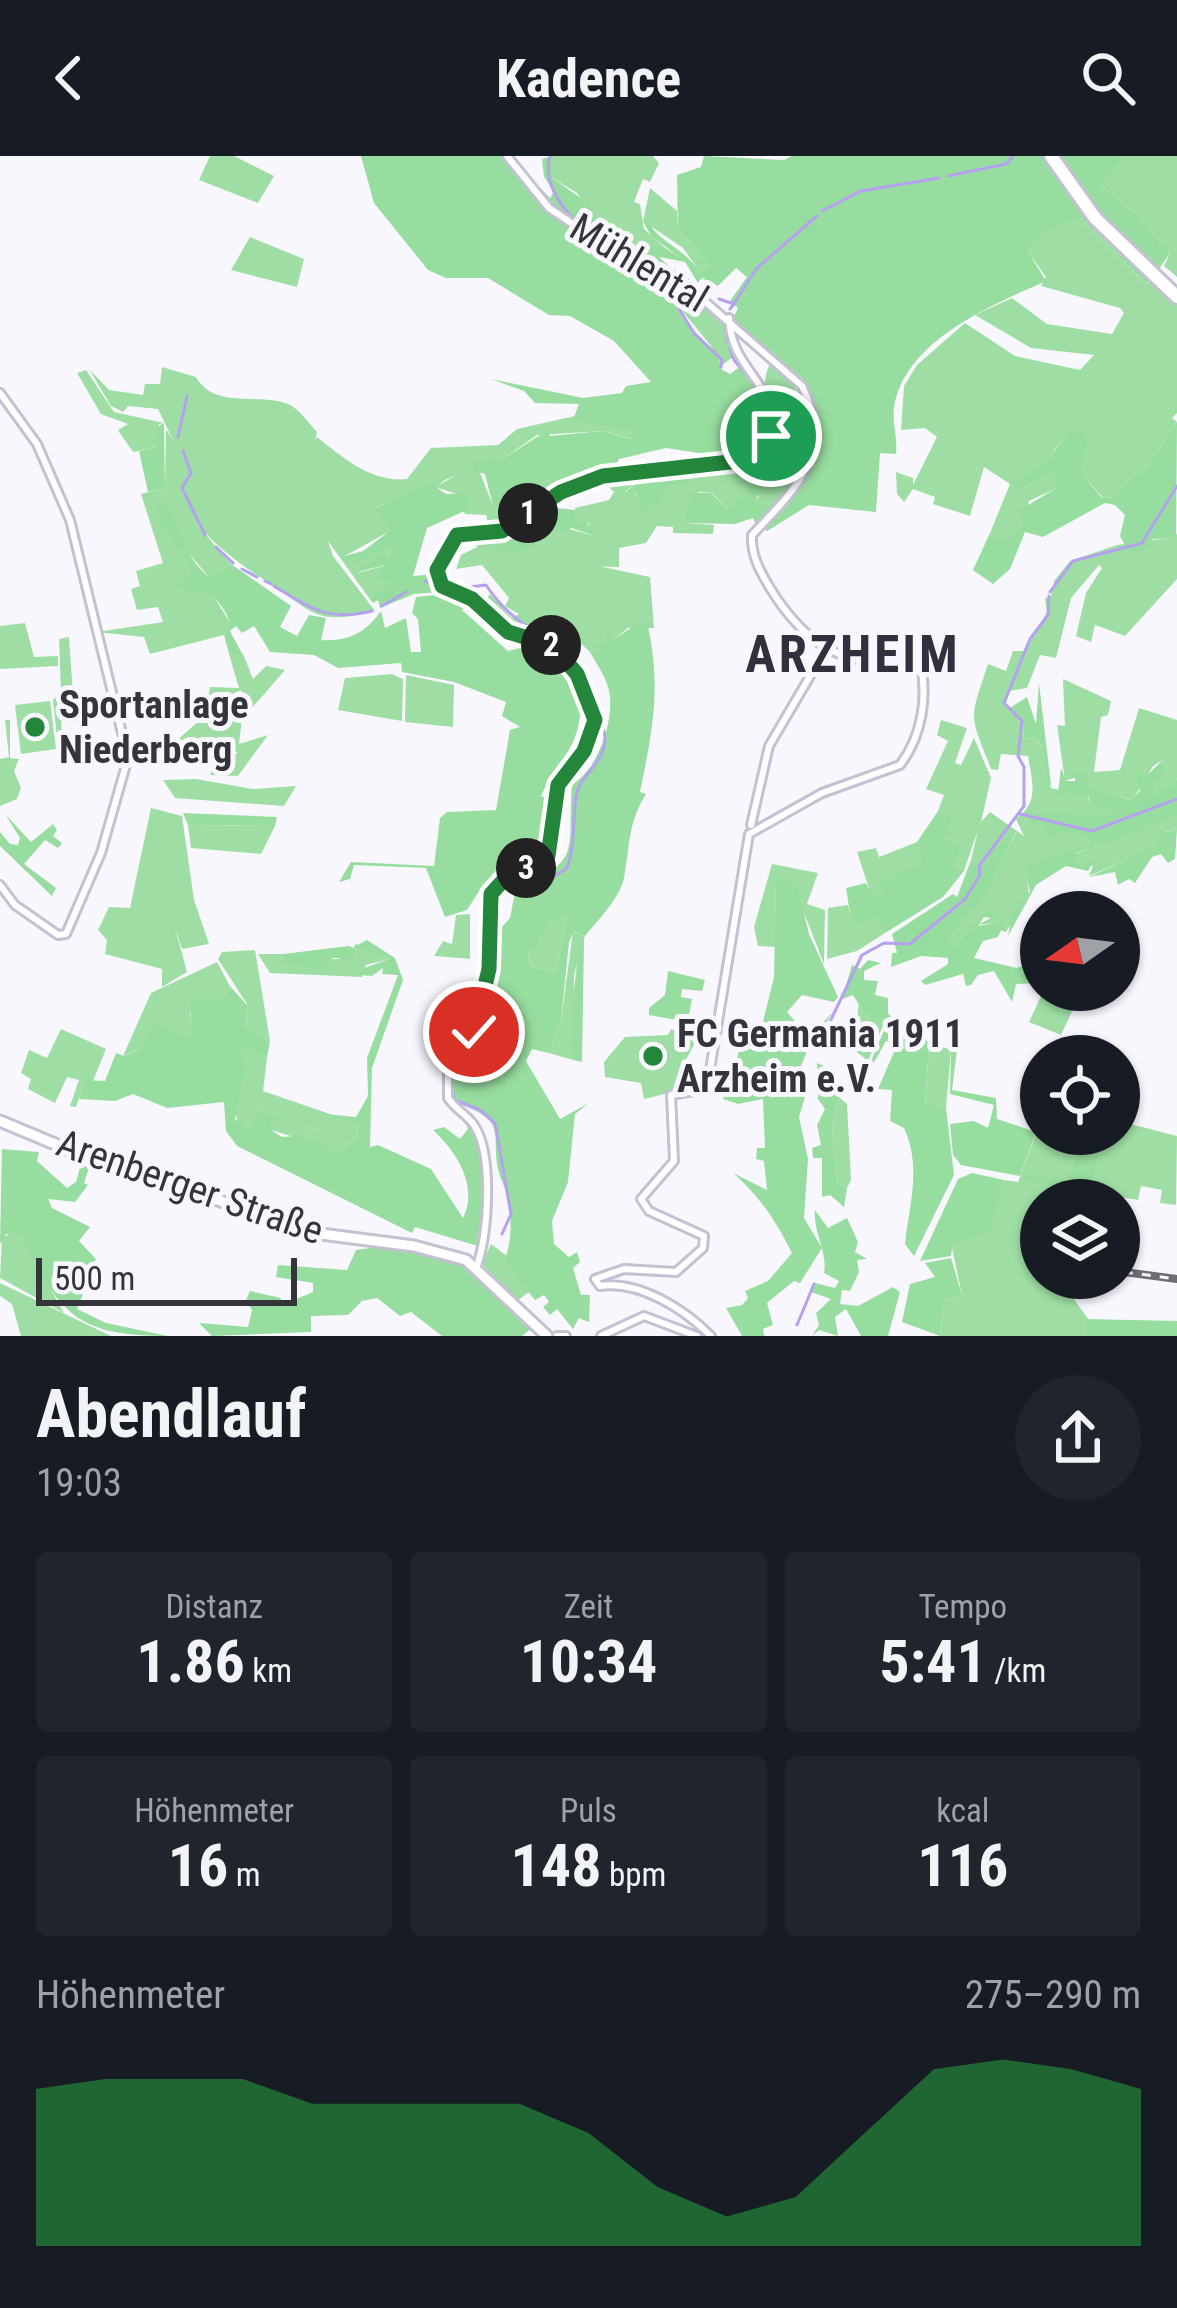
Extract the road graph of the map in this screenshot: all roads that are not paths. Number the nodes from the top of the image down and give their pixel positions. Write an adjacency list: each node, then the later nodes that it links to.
1 (507, 156): 4 (street, Mühlental)
2 (1054, 156): 3 (highway)
3 (1177, 294)
4 (729, 318): 6 (street); 10 (street, Mühlental)
5 (0, 393): 8 (street)
6 (826, 649): 7 (street); 7 (street)
7 (751, 829): 14 (street)
8 (0, 885)
9 (0, 1121): 10 (main road, Arenberger Straße)
10 (477, 1266): 11 (main road)
11 (547, 1336)
12 (601, 1336): 13 (street)
13 (697, 1336)
14 (711, 1336)

